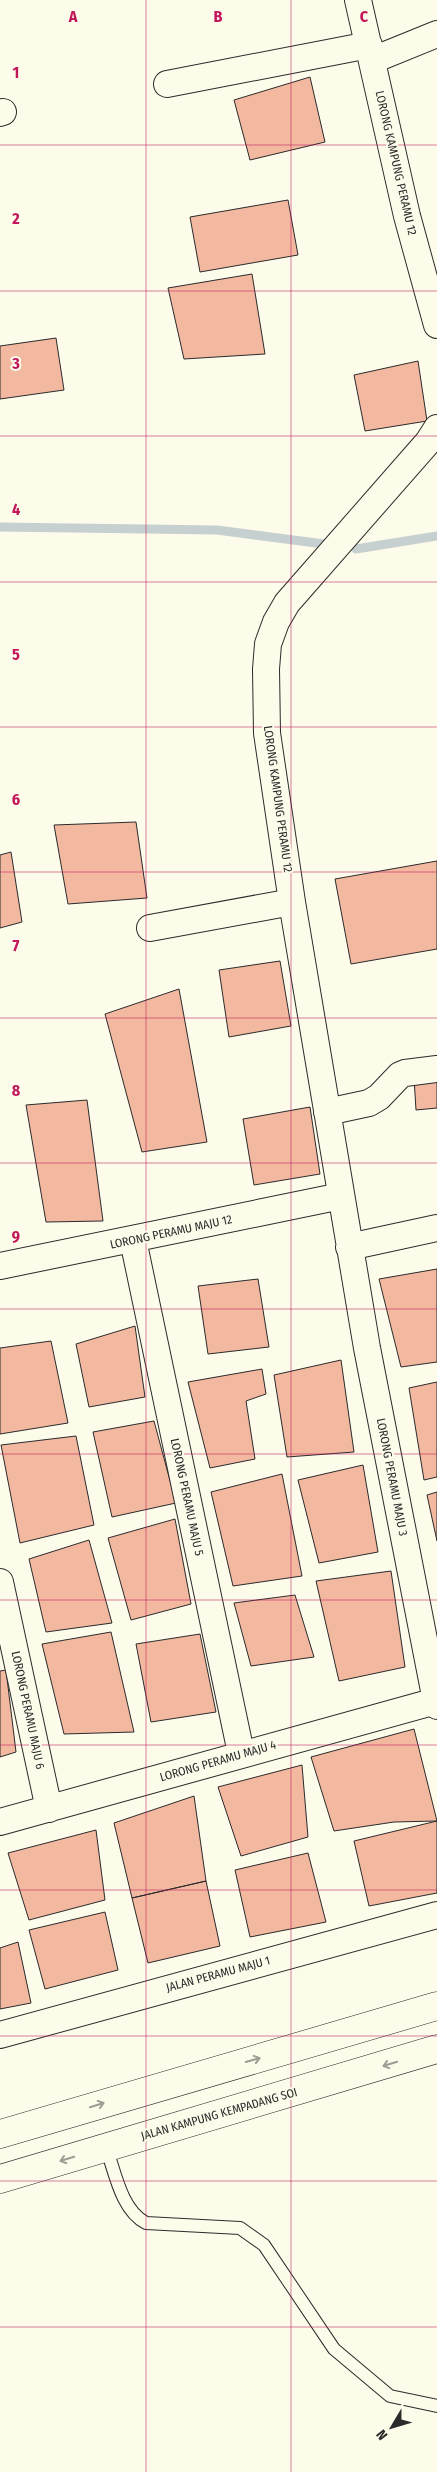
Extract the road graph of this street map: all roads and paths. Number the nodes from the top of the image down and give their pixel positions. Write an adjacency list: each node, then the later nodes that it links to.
1 (358, 0): 3 (street, LORONG KAMPUNG PERAMU 12)
2 (437, 34): 3 (street)
3 (372, 53): 4 (street); 5 (street, LORONG KAMPUNG PERAMU 12)
4 (166, 84)
5 (437, 325)
6 (437, 428): 7 (street, LORONG KAMPUNG PERAMU 12)
7 (292, 902): 8 (street); 10 (street, LORONG KAMPUNG PERAMU 12)
8 (150, 928)
9 (437, 1069): 10 (street)
10 (327, 1112): 11 (street, LORONG KAMPUNG PERAMU 12)
11 (341, 1196): 13 (street, LORONG PERAMU MAJU 12); 14 (street, LORONG PERAMU MAJU 3)
12 (437, 1228): 14 (street)
13 (133, 1240): 15 (street, LORONG PERAMU MAJU 12); 18 (street, LORONG PERAMU MAJU 5)
14 (349, 1247): 17 (street, LORONG PERAMU MAJU 3)
15 (0, 1266)
16 (0, 1582): 19 (street, LORONG PERAMU MAJU 6)
17 (436, 1703): 18 (street, LORONG PERAMU MAJU 4)
18 (241, 1754): 19 (street, LORONG PERAMU MAJU 4)
19 (49, 1809): 20 (street, LORONG PERAMU MAJU 4)
20 (0, 1822)
21 (437, 1915): 23 (street, JALAN PERAMU MAJU 1)
22 (437, 2006): 25 (highway, one-way to 22)
23 (0, 2035)
24 (437, 2049): 26 (highway, JALAN KAMPUNG KEMPADANG SOI, one-way to 26)
25 (0, 2134)
26 (106, 2147): 27 (highway, JALAN KAMPUNG KEMPADANG SOI, one-way to 27); 28 (lane)
27 (0, 2180)
28 (437, 2406)

